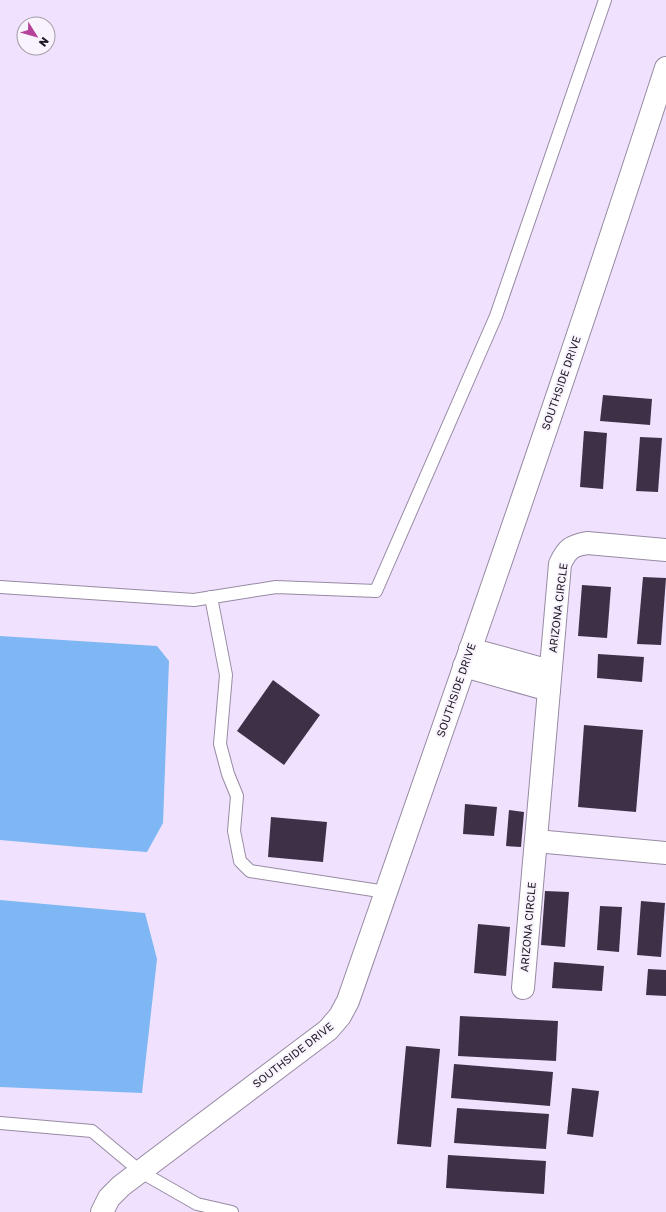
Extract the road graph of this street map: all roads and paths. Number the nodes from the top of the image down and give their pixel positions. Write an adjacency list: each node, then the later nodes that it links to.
1 (605, 0): 5 (lane)
2 (666, 68): 6 (street, SOUTHSIDE DRIVE)
3 (666, 550): 7 (street, ARIZONA CIRCLE)
4 (0, 587): 5 (lane)
5 (211, 598): 10 (lane)
6 (467, 658): 7 (street); 10 (street, SOUTHSIDE DRIVE)
7 (550, 680): 8 (street, ARIZONA CIRCLE)
8 (536, 841): 9 (street); 11 (street, ARIZONA CIRCLE)
9 (666, 853)
10 (386, 892): 13 (street, SOUTHSIDE DRIVE)
11 (522, 988)
12 (0, 1123): 13 (lane)
13 (141, 1172): 14 (street, SOUTHSIDE DRIVE); 15 (lane)
14 (102, 1212)
15 (232, 1212)

